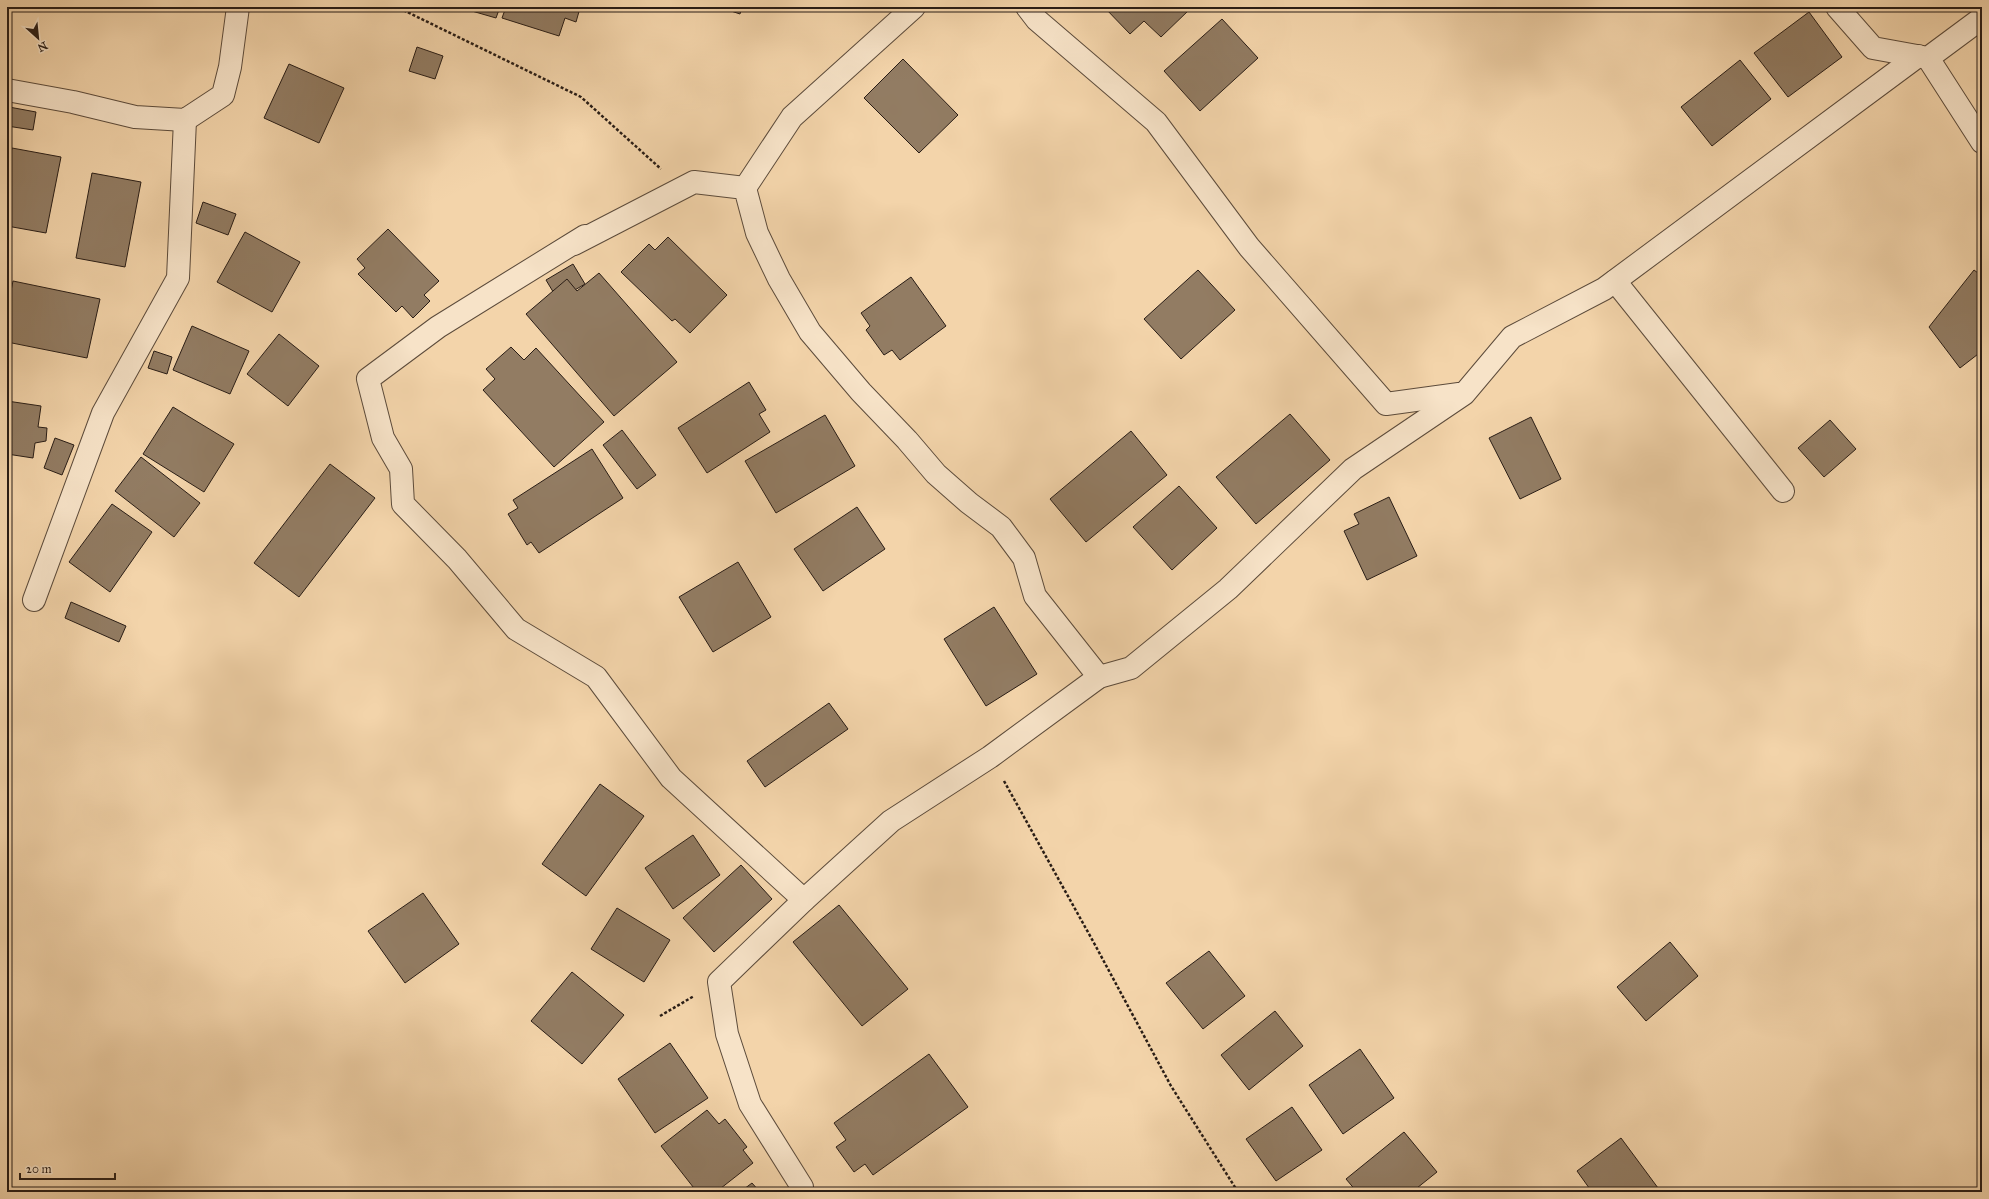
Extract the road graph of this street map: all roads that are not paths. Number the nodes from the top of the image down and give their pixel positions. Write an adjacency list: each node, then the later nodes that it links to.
1 (238, 7): 8 (street)
2 (914, 7): 10 (street)
3 (1027, 7): 14 (street)
4 (1837, 7): 6 (street)
5 (1982, 18): 6 (street)
6 (1923, 57): 9 (street); 13 (street)
7 (7, 90): 8 (street)
8 (185, 120): 16 (street)
9 (1982, 142)
10 (746, 188): 12 (street); 17 (street)
11 (585, 236): 12 (street)
12 (558, 253): 18 (street)
13 (1615, 281): 14 (street); 15 (street)
14 (1464, 394): 17 (street)
15 (1782, 491)
16 (34, 600)
17 (1099, 677): 18 (street)
18 (804, 900): 19 (street)
19 (802, 1187)

